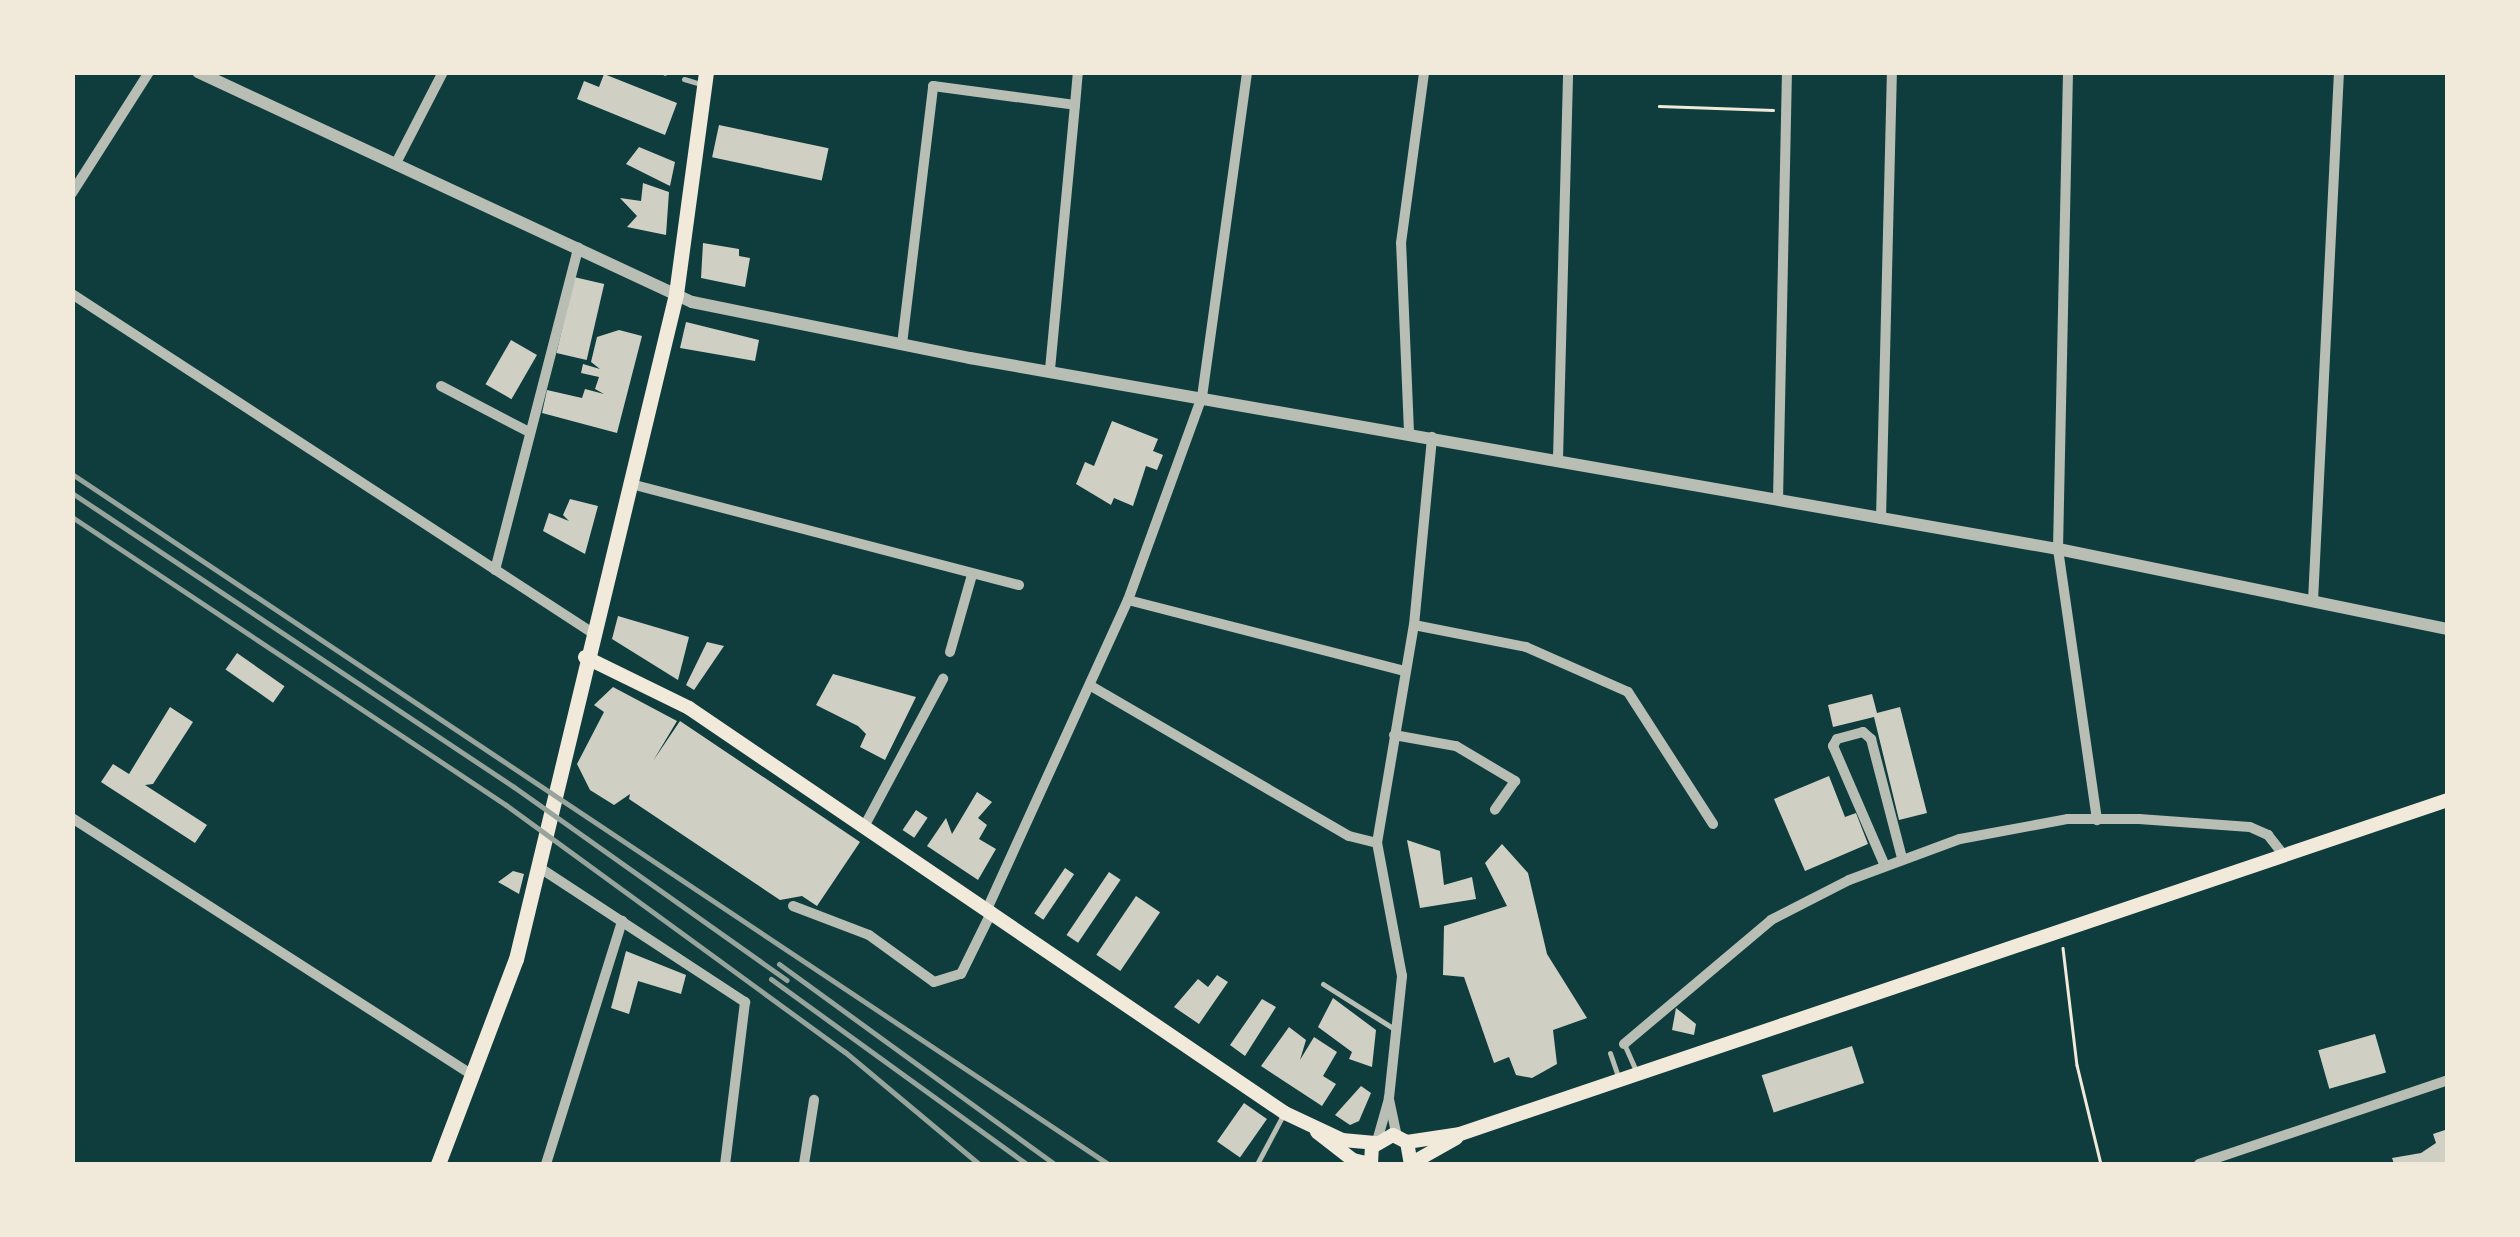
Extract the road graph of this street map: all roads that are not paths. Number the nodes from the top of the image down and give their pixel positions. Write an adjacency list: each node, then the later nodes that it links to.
1 (149, 72): 16 (street)
2 (198, 72): 15 (street)
3 (443, 72): 15 (street)
4 (1078, 72): 14 (street)
5 (1248, 72): 23 (street)
6 (1424, 72): 25 (street)
7 (1568, 72): 27 (street)
8 (1787, 72): 29 (street)
9 (1892, 72): 30 (street)
10 (2068, 72): 31 (street)
11 (2339, 72): 36 (street)
12 (704, 78): 13 (lane); 19 (main road)
13 (684, 79)
14 (1075, 105): 20 (street); 21 (street)
15 (396, 163): 17 (street)
16 (72, 192)
17 (578, 248): 19 (street); 24 (street)
18 (72, 294): 32 (street)
19 (676, 294): 20 (street); 28 (main road)
20 (902, 344): 21 (street)
21 (1050, 370): 23 (street)
22 (441, 386): 24 (street)
23 (1202, 397): 25 (street); 35 (street)
24 (527, 431): 32 (street)
25 (1409, 432): 26 (street)
26 (1432, 438): 27 (street); 37 (street)
27 (1558, 459): 29 (street)
28 (632, 484): 33 (street); 39 (main road)
29 (1778, 500): 30 (street)
30 (1881, 519): 31 (street)
31 (2058, 549): 36 (street); 49 (street)
32 (495, 570): 39 (street)
33 (972, 575): 34 (street); 40 (street)
34 (1018, 584)
35 (1128, 600): 42 (street); 44 (street)
36 (2313, 600): 38 (street)
37 (1414, 625): 42 (street); 50 (street)
38 (2448, 629)
39 (591, 632): 41 (main road)
40 (950, 652)
41 (585, 657): 51 (main road); 55 (main road)
42 (1404, 671): 45 (street)
43 (943, 679): 51 (street)
44 (1091, 686): 52 (street); 58 (street)
45 (1394, 735): 47 (street); 52 (street)
46 (2448, 800): 53 (main road)
47 (1495, 810)
48 (72, 818): 65 (street)
49 (2097, 820): 53 (street); 54 (street)
50 (1712, 824)
51 (865, 825): 58 (main road)
52 (1378, 843): 61 (street)
53 (2282, 853): 64 (main road)
54 (1902, 858): 56 (street); 56 (street)
55 (537, 866): 59 (street); 65 (main road)
56 (1884, 866): 62 (street)
57 (793, 906): 58 (street)
58 (990, 909): 70 (main road)
59 (622, 920): 77 (street); 78 (street)
60 (1324, 984): 61 (lane)
61 (1396, 1030): 68 (street)
62 (1624, 1044): 64 (lane)
63 (1610, 1053): 66 (lane)
64 (1637, 1072): 66 (main road)
65 (475, 1077): 76 (main road)
66 (1618, 1079): 72 (main road)
67 (2448, 1080): 83 (street)
68 (1389, 1098): 73 (street); 74 (street)
69 (814, 1100): 79 (street)
70 (1285, 1113): 71 (main road); 80 (lane)
71 (1313, 1128): 74 (main road); 75 (main road)
72 (1460, 1134): 73 (main road); 82 (main road)
73 (1402, 1140): 74 (main road); 82 (main road)
74 (1376, 1142): 81 (main road)
75 (1352, 1162): 81 (main road)
76 (438, 1164)
77 (546, 1164)
78 (726, 1164)
79 (804, 1164)
80 (1257, 1164)
81 (1371, 1164)
82 (1412, 1164)
83 (2199, 1164)

